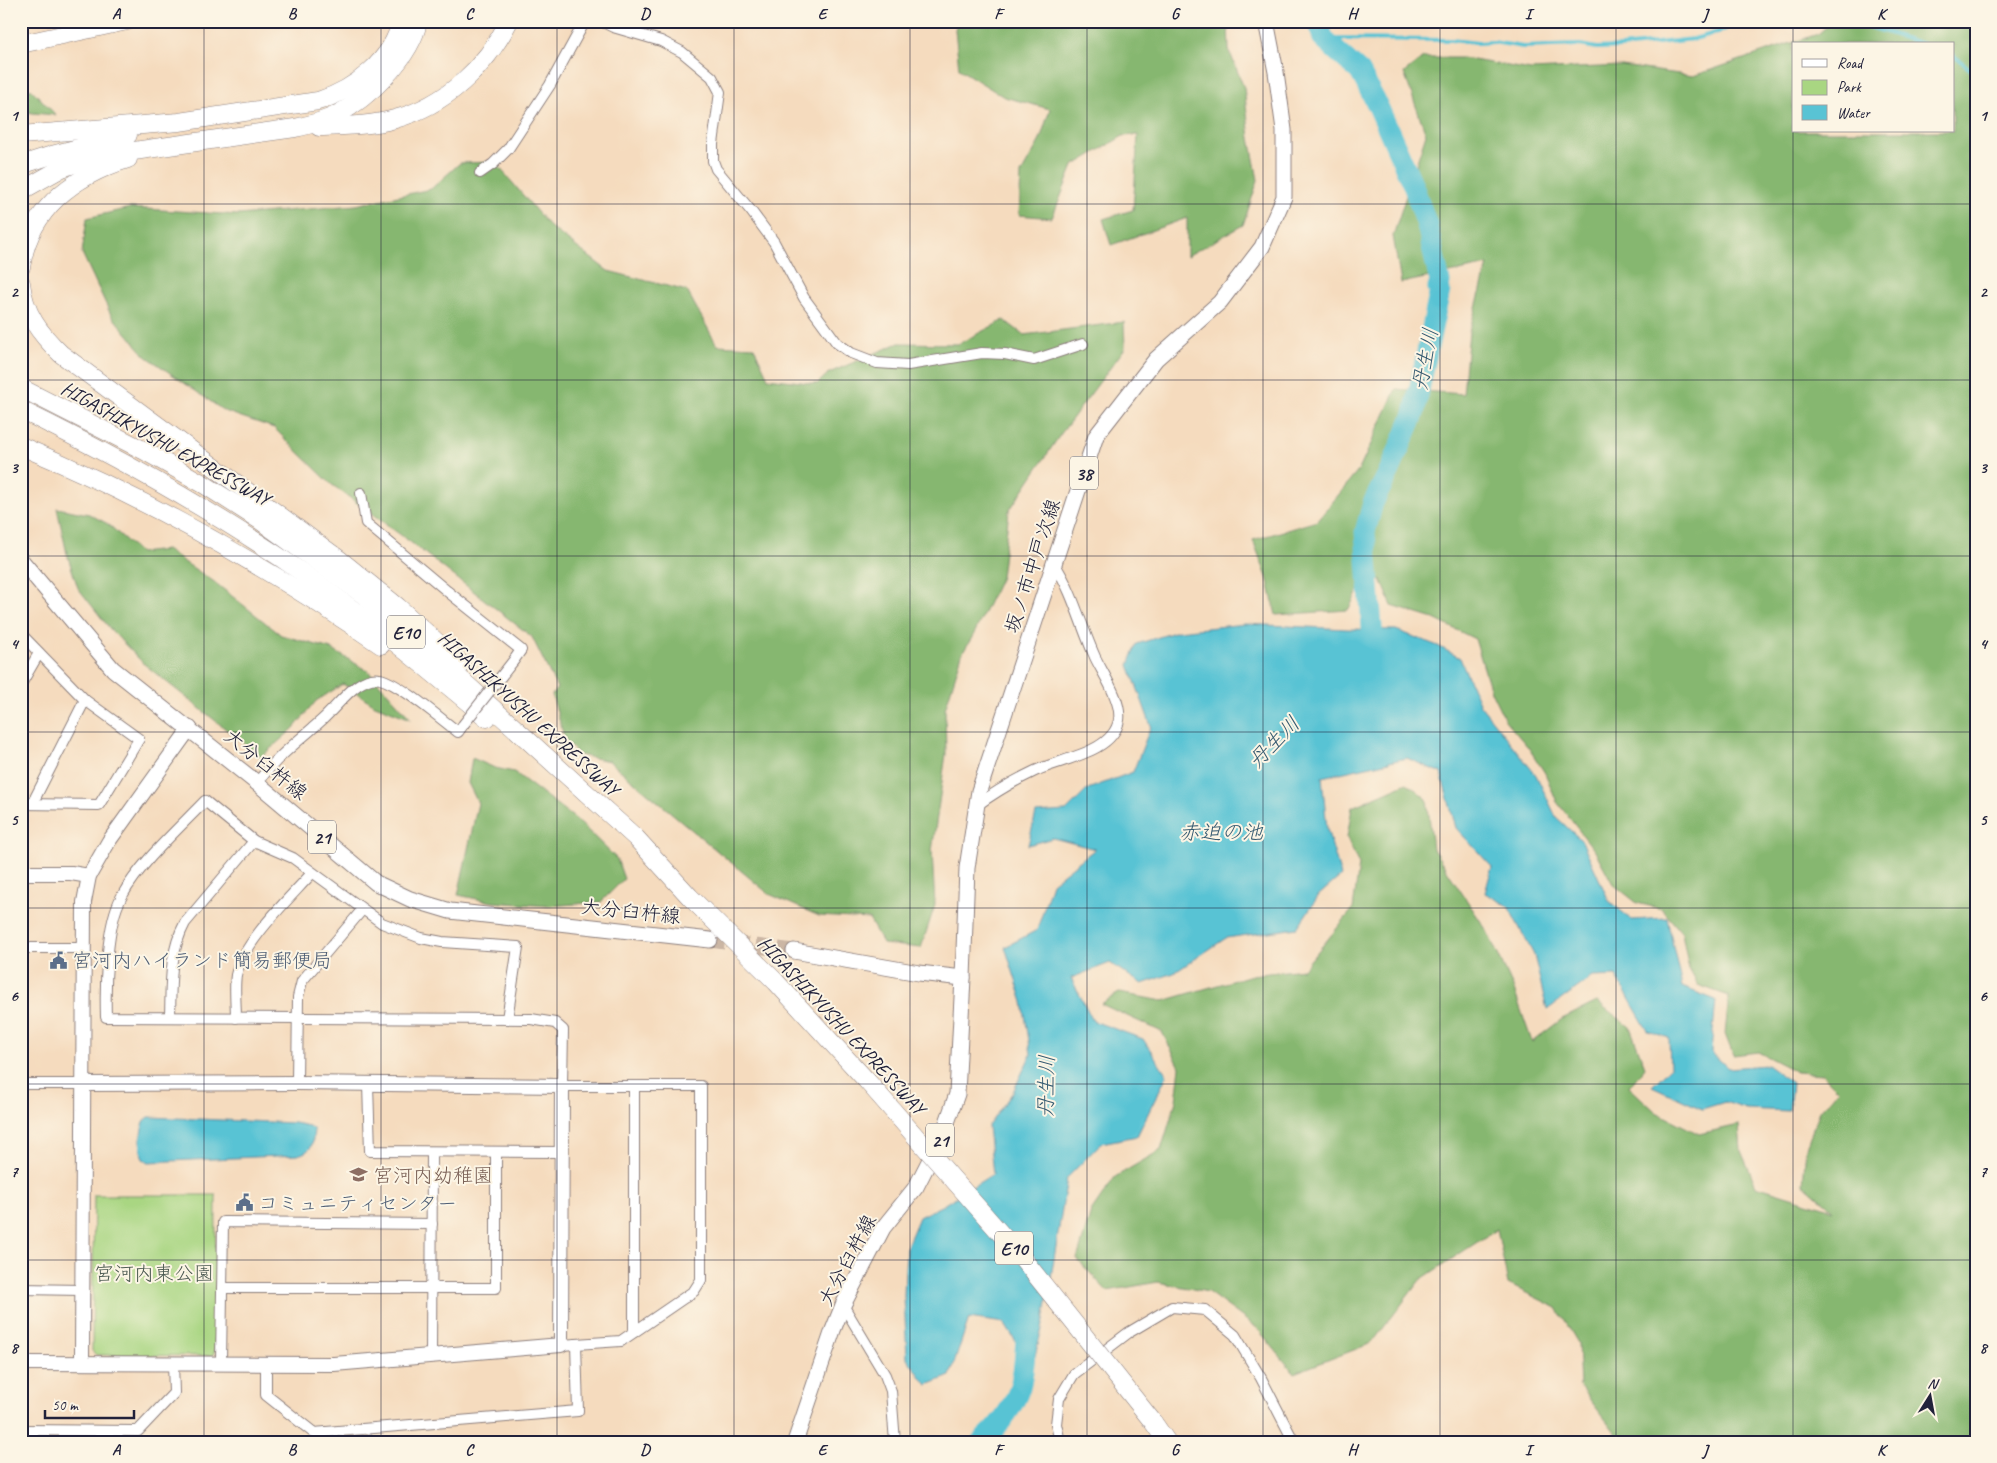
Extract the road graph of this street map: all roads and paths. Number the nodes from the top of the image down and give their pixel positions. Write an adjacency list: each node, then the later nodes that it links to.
1 (127, 21): 8 (highway)
2 (418, 21): 10 (highway)
3 (509, 21): 10 (highway)
4 (585, 21): 14 (street)
5 (601, 21): 18 (street)
6 (1266, 21): 24 (main road, 坂ノ市中戸次線 / 38)
7 (401, 23): 9 (highway)
8 (21, 44)
9 (179, 122): 11 (highway); 13 (highway)
10 (295, 128): 12 (highway)
11 (21, 135)
12 (182, 146): 15 (highway); 16 (highway)
13 (21, 165)
14 (480, 173)
15 (21, 191)
16 (21, 266)
17 (21, 283): 34 (highway)
18 (1083, 344)
19 (21, 388): 34 (highway, HIGASHIKYUSHU EXPRESSWAY / E10)
20 (21, 410): 29 (highway, HIGASHIKYUSHU EXPRESSWAY / E10)
21 (21, 446): 29 (highway)
22 (361, 494): 31 (street, bridge)
23 (21, 560): 30 (main road, 大分臼杵線 / 21)
24 (1054, 563): 33 (main road, 坂ノ市中戸次線 / 38); 33 (street)
25 (21, 634): 26 (street)
26 (39, 652): 27 (street); 28 (street)
27 (21, 684)
28 (85, 700): 32 (street); 32 (street)
29 (492, 722): 39 (highway, HIGASHIKYUSHU EXPRESSWAY / E10)
30 (190, 728): 31 (main road, 大分臼杵線 / 21); 38 (street)
31 (257, 783): 41 (main road, 大分臼杵線 / 21)
32 (26, 804)
33 (976, 806): 45 (main road, 坂ノ市中戸次線 / 38)
34 (636, 838): 39 (highway, HIGASHIKYUSHU EXPRESSWAY / E10)
35 (254, 841): 37 (street); 46 (street); 46 (street)
36 (21, 873): 38 (street)
37 (312, 873): 40 (street); 47 (street)
38 (89, 876): 43 (street)
39 (690, 897): 80 (highway, HIGASHIKYUSHU EXPRESSWAY / E10, bridge)
40 (362, 910): 48 (street); 49 (street)
41 (710, 940)
42 (21, 948): 43 (street)
43 (83, 948): 52 (street)
44 (794, 951): 45 (main road)
45 (963, 978): 64 (main road, 大分臼杵線 / 21)
46 (170, 1017): 47 (street)
47 (236, 1018): 48 (street)
48 (298, 1018): 49 (street); 50 (street)
49 (507, 1019): 54 (street)
50 (297, 1083): 52 (street); 53 (street)
51 (21, 1084): 52 (street)
52 (83, 1084): 63 (street)
53 (368, 1084): 54 (street); 56 (street)
54 (562, 1086): 55 (street); 58 (street)
55 (634, 1086): 65 (street); 65 (street)
56 (432, 1152): 57 (street); 59 (street)
57 (496, 1152): 58 (street); 61 (street)
58 (562, 1152): 67 (street)
59 (432, 1224): 60 (street); 61 (street)
60 (222, 1288): 61 (street); 72 (street)
61 (431, 1288): 68 (street)
62 (21, 1289): 63 (street)
63 (82, 1290): 70 (street)
64 (843, 1306): 77 (main road, 大分臼杵線 / 21); 78 (street)
65 (634, 1332): 66 (street)
66 (576, 1344): 67 (street); 73 (street)
67 (562, 1345): 68 (street)
68 (431, 1356): 73 (street)
69 (21, 1363): 70 (street)
70 (82, 1363): 71 (street)
71 (173, 1363): 72 (street); 75 (street)
72 (221, 1364): 73 (street)
73 (266, 1364)
74 (21, 1430): 75 (street)
75 (41, 1430): 76 (street)
76 (41, 1442)
77 (795, 1442)
78 (895, 1442)
79 (1060, 1442): 81 (street)
80 (1167, 1442)
81 (1294, 1442)

